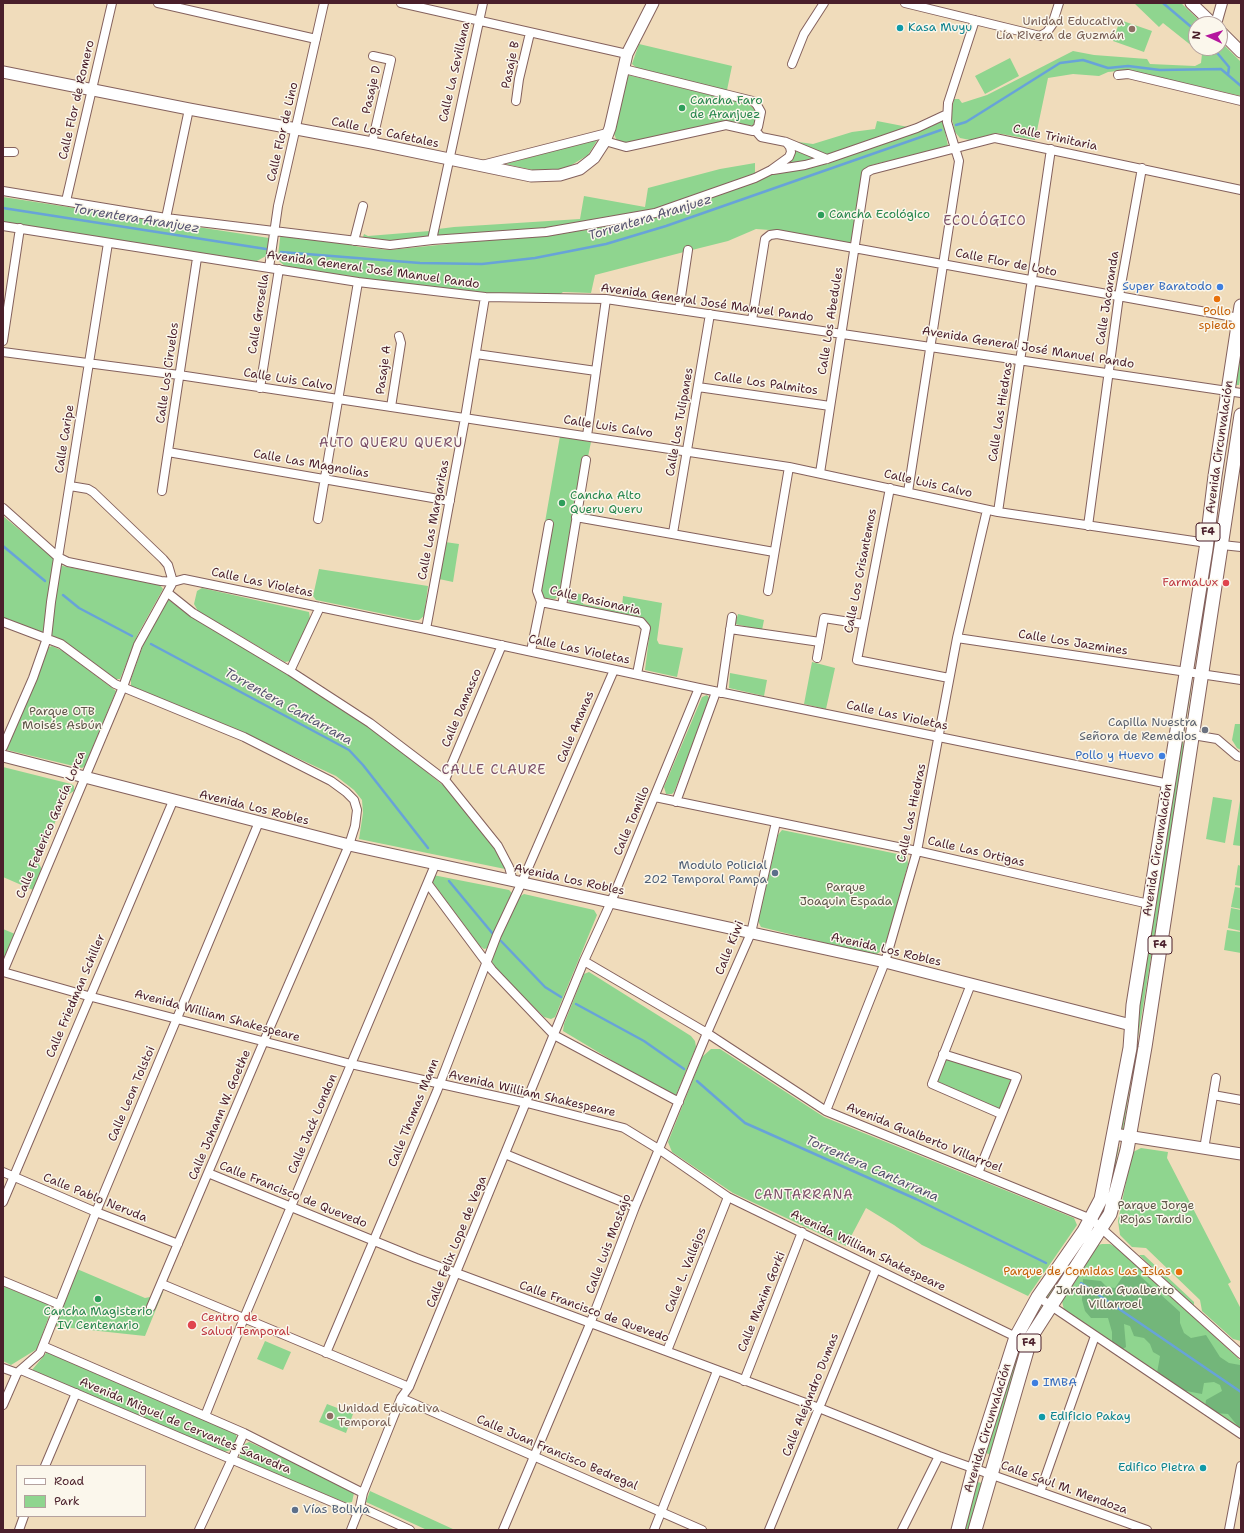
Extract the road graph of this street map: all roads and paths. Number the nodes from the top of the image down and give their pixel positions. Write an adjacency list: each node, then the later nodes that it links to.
1 (112, 3): 26 (street, Calle Flor de Romero)
2 (158, 3): 17 (street)
3 (324, 3): 17 (street, Calle Flor de Lino)
4 (400, 3): 15 (street)
5 (483, 3): 15 (street, Calle La Sevillana)
6 (652, 3): 20 (main road, Calle Los Cafetales)
7 (824, 3): 22 (street)
8 (905, 3): 14 (street)
9 (1059, 3): 14 (street)
10 (1191, 3): 12 (main road)
11 (1222, 3): 13 (street)
12 (1205, 16)
13 (1218, 16)
14 (974, 20): 30 (street)
15 (479, 21): 16 (street); 40 (street, Calle La Sevillana)
16 (530, 33): 20 (street); 27 (street, Pasaje B)
17 (316, 39): 31 (street, Calle Flor de Lino)
18 (1228, 39): 19 (main road)
19 (1241, 52)
20 (628, 54): 23 (main road, Calle Los Cafetales)
21 (373, 56): 35 (street, Pasaje D)
22 (792, 64)
23 (624, 69): 32 (street); 33 (main road, Calle Los Cafetales)
24 (3, 72): 26 (main road, Calle Los Cafetales)
25 (1118, 75): 28 (street)
26 (92, 88): 29 (main road, Calle Los Cafetales); 48 (street, Calle Flor de Romero)
27 (516, 101)
28 (1241, 101)
29 (189, 109): 31 (main road, Calle Los Cafetales); 50 (street)
30 (947, 114): 36 (street); 41 (street)
31 (297, 128): 35 (main road, Calle Los Cafetales); 53 (street, Calle Flor de Lino)
32 (755, 130): 33 (street); 34 (street)
33 (606, 137): 42 (street); 42 (main road, Calle Los Cafetales)
34 (786, 142): 41 (street); 44 (street)
35 (372, 143): 40 (main road, Calle Los Cafetales)
36 (956, 149): 37 (street, Calle Trinitaria); 45 (street, Calle Trinitaria); 60 (street)
37 (1051, 149): 43 (street, Calle Trinitaria); 63 (street, Calle Las Hiedras)
38 (3, 152): 39 (street)
39 (14, 152)
40 (448, 159): 42 (main road, Calle Los Cafetales); 54 (street, Calle La Sevillana)
41 (827, 159): 44 (street)
42 (479, 166)
43 (1142, 168): 46 (street, Calle Trinitaria); 65 (street, Calle Jacaranda)
44 (771, 170): 54 (street)
45 (866, 173): 57 (street, Calle Los Abedules)
46 (1241, 190)
47 (3, 191): 48 (street)
48 (66, 202): 50 (street)
49 (363, 206): 55 (street)
50 (166, 218): 53 (street)
51 (3, 226): 52 (street, Avenida General José Manuel Pando)
52 (20, 228): 56 (street, Avenida General José Manuel Pando); 74 (street)
53 (275, 232): 55 (street); 61 (street, Calle Flor de Lino)
54 (432, 240): 55 (street)
55 (354, 241)
56 (108, 243): 59 (street, Avenida General José Manuel Pando); 79 (street, Calle Caripe)
57 (855, 248): 60 (street, Calle Flor de Loto); 71 (street, Calle Flor de Loto); 72 (street, Calle Los Abedules)
58 (688, 250): 68 (street)
59 (197, 258): 61 (street, Avenida General José Manuel Pando); 82 (street, Calle Los Ciruelos)
60 (944, 263): 63 (street, Calle Flor de Loto); 75 (street)
61 (269, 268): 62 (street, Avenida General José Manuel Pando)
62 (279, 269): 64 (street, Avenida General José Manuel Pando); 84 (street, Calle Grosella)
63 (1031, 280): 65 (street, Calle Flor de Loto); 78 (street, Calle Las Hiedras)
64 (358, 282): 66 (street, Avenida General José Manuel Pando); 87 (street)
65 (1119, 296): 69 (street, Calle Flor de Loto); 81 (street, Calle Jacaranda)
66 (485, 297): 67 (street, Avenida General José Manuel Pando); 77 (street, Calle Las Margaritas)
67 (606, 299): 68 (street, Avenida General José Manuel Pando); 80 (street)
68 (679, 310): 70 (street, Avenida General José Manuel Pando)
69 (1240, 312): 85 (highway, Avenida Circunvalación / F4)
70 (710, 314): 71 (street, Avenida General José Manuel Pando); 83 (street, Calle Los Tulipanes)
71 (752, 320): 72 (street, Avenida General José Manuel Pando)
72 (841, 333): 75 (street, Avenida General José Manuel Pando); 88 (street, Calle Los Abedules)
73 (399, 336): 89 (street, Pasaje A)
74 (3, 340)
75 (930, 346): 78 (street, Avenida General José Manuel Pando); 102 (street)
76 (3, 352): 79 (street, Calle Luis Calvo)
77 (476, 354): 80 (street); 91 (street, Calle Las Margaritas)
78 (1021, 359): 81 (street, Avenida General José Manuel Pando); 106 (street, Calle Las Hiedras)
79 (89, 363): 82 (street, Calle Luis Calvo); 99 (street, Calle Caripe)
80 (596, 371): 92 (street)
81 (1109, 373): 85 (street, Avenida General José Manuel Pando); 110 (street, Calle Jacaranda)
82 (179, 375): 84 (street, Calle Luis Calvo); 93 (street, Calle Los Ciruelos)
83 (698, 386): 88 (street, Calle Los Palmitos); 94 (street, Calle Los Tulipanes)
84 (260, 388): 87 (street, Calle Luis Calvo)
85 (1228, 390): 86 (street, Avenida General José Manuel Pando); 112 (highway, Avenida Circunvalación / F4)
86 (1241, 393)
87 (338, 400): 89 (street, Calle Luis Calvo); 98 (street)
88 (830, 406): 97 (street, Calle Los Abedules)
89 (391, 407): 91 (street, Calle Luis Calvo)
90 (1241, 415): 113 (highway, Avenida Circunvalación / F4)
91 (465, 418): 92 (street, Calle Luis Calvo); 103 (street, Calle Las Margaritas)
92 (587, 436): 94 (street, Calle Luis Calvo)
93 (168, 452): 98 (street, Calle Las Magnolias); 101 (street, Calle Los Ciruelos)
94 (687, 452): 96 (street, Calle Luis Calvo); 111 (street, Calle Los Tulipanes)
95 (586, 460): 107 (street)
96 (789, 467): 97 (street, Calle Luis Calvo); 115 (street)
97 (820, 473): 100 (street, Calle Luis Calvo)
98 (325, 478): 103 (street, Calle Las Magnolias); 108 (street)
99 (70, 486): 116 (street, Calle Caripe); 117 (street)
100 (890, 488): 102 (street, Calle Luis Calvo); 125 (street, Calle Los Crisantemos)
101 (162, 491)
102 (908, 492): 105 (street, Calle Luis Calvo)
103 (450, 501): 126 (street, Calle Las Margaritas)
104 (3, 508): 116 (street, Calle Las Violetas)
105 (987, 510): 106 (street, Calle Luis Calvo); 129 (street, Calle Las Hiedras)
106 (998, 512): 110 (street, Calle Luis Calvo)
107 (576, 516): 111 (street); 121 (street)
108 (318, 519)
109 (549, 524): 120 (street)
110 (1088, 526): 112 (street, Calle Luis Calvo)
111 (673, 533): 115 (street)
112 (1207, 543): 136 (highway, Avenida Circunvalación / F4)
113 (1222, 545): 114 (street); 138 (highway, Avenida Circunvalación / F4)
114 (1241, 547)
115 (774, 552): 118 (street)
116 (58, 556): 117 (street, Calle Las Violetas); 128 (street, Calle Caripe)
117 (173, 582): 119 (street, Calle Federico García Lorca); 122 (street, Calle Las Violetas)
118 (768, 590)
119 (168, 593): 135 (street); 141 (street, Calle Federico García Lorca)
120 (541, 602): 121 (street, Calle Pasionaria); 132 (street, Calle Pasionaria)
121 (562, 606): 137 (street, Calle Pasionaria)
122 (320, 607): 126 (street, Calle Las Violetas); 135 (street)
123 (732, 617): 127 (street)
124 (3, 622): 128 (street, Calle Johann W. Goethe)
125 (863, 624): 130 (street); 139 (street, Calle Los Crisantemos)
126 (426, 629): 131 (street, Calle Las Violetas)
127 (730, 629): 130 (street); 143 (street)
128 (48, 638): 141 (street, Calle Johann W. Goethe); 146 (street, Calle Caripe)
129 (957, 638): 136 (street, Calle Los Jazmines); 139 (street, Calle Las Hiedras)
130 (820, 642): 133 (street)
131 (502, 645): 132 (street, Calle Las Violetas); 150 (street, Calle Damasco)
132 (531, 651): 134 (street, Calle Las Violetas)
133 (817, 658)
134 (614, 670): 137 (street, Calle Las Violetas); 160 (street, Calle Ananas)
135 (290, 671): 150 (street)
136 (1186, 673): 138 (street, Calle Los Jazmines); 151 (highway, Avenida Circunvalación / F4)
137 (637, 674): 142 (street, Calle Las Violetas)
138 (1202, 675): 140 (street, Calle Los Jazmines); 144 (highway, Avenida Circunvalación / F4)
139 (949, 678): 145 (street, Calle Las Hiedras)
140 (1241, 680)
141 (123, 687): 149 (street, Calle Federico García Lorca); 157 (street, Calle Johann W. Goethe)
142 (699, 688): 143 (street, Calle Las Violetas); 152 (street, Calle Tomillo)
143 (718, 692): 145 (street, Calle Las Violetas); 154 (street)
144 (1193, 735): 148 (street); 187 (highway, Avenida Circunvalación / F4)
145 (940, 737): 151 (street, Calle Las Violetas); 158 (street, Calle Las Hiedras)
146 (3, 747)
147 (3, 756): 149 (main road, Avenida Los Robles)
148 (1241, 757)
149 (84, 777): 153 (main road, Avenida Los Robles); 168 (street, Calle Federico García Lorca)
150 (445, 780): 160 (street)
151 (1169, 784): 163 (highway, Avenida Circunvalación / F4)
152 (655, 797): 154 (street, Calle Las Ortigas); 162 (street, Calle Tomillo)
153 (173, 801): 155 (main road, Avenida Los Robles); 170 (street, Calle Friedman Schiller)
154 (676, 802): 156 (street, Calle Las Ortigas)
155 (259, 822): 157 (main road, Avenida Los Robles); 171 (street, Calle Leon Tolstoi)
156 (776, 822): 158 (street, Calle Las Ortigas); 164 (street, Calle Kiwi)
157 (349, 846): 159 (main road, Avenida Los Robles); 175 (street, Calle Johann W. Goethe)
158 (917, 851): 163 (street, Calle Las Ortigas); 167 (street, Calle Las Hiedras)
159 (435, 865): 160 (main road, Avenida Los Robles); 161 (street, Calle Jack London)
160 (518, 882): 162 (main road, Avenida Los Robles); 166 (street, Calle Thomas Mann)
161 (428, 884): 166 (street); 177 (street, Calle Jack London)
162 (611, 902): 164 (main road, Avenida Los Robles); 165 (street, Calle Tomillo)
163 (1150, 904): 172 (highway, Avenida Circunvalación / F4)
164 (751, 933): 167 (main road, Avenida Los Robles); 173 (street, Calle Kiwi)
165 (584, 961): 173 (street, Avenida Gualberto Villarroel); 174 (street, Calle Felix Lope de Vega)
166 (486, 962): 174 (street); 179 (street, Calle Thomas Mann)
167 (885, 962): 169 (main road, Avenida Los Robles); 184 (street, Calle Las Hiedras)
168 (3, 972): 170 (street, Avenida William Shakespeare)
169 (971, 984): 172 (main road, Avenida Los Robles); 176 (street)
170 (88, 996): 171 (street, Avenida William Shakespeare); 195 (street, Calle Friedman Schiller)
171 (176, 1018): 175 (street, Avenida William Shakespeare); 200 (street, Calle Leon Tolstoi)
172 (1131, 1025): 186 (highway, Avenida Circunvalación / F4)
173 (707, 1033): 182 (street, Calle Luis Mostajo); 184 (street, Avenida Gualberto Villarroel)
174 (554, 1035): 182 (street); 183 (street, Calle Felix Lope de Vega)
175 (264, 1041): 177 (street, Avenida William Shakespeare); 194 (street, Calle Johann W. Goethe)
176 (943, 1054): 185 (street); 185 (street)
177 (351, 1064): 179 (street, Avenida William Shakespeare); 199 (street, Calle Jack London)
178 (1216, 1078): 180 (street)
179 (439, 1085): 183 (street, Avenida William Shakespeare); 204 (street, Calle Thomas Mann)
180 (1213, 1095): 181 (street); 188 (street)
181 (1241, 1100)
182 (679, 1102): 189 (street, Calle Luis Mostajo)
183 (527, 1103): 189 (street, Avenida William Shakespeare); 190 (street, Calle Felix Lope de Vega)
184 (826, 1111): 193 (street, Avenida Gualberto Villarroel)
185 (1001, 1114): 193 (street)
186 (1114, 1134): 187 (main road); 201 (highway, Avenida Circunvalación / F4)
187 (1129, 1137): 188 (main road); 202 (highway, Avenida Circunvalación / F4)
188 (1204, 1149): 191 (main road)
189 (660, 1150): 196 (street, Avenida William Shakespeare); 198 (street, Calle Luis Mostajo)
190 (505, 1154): 198 (street); 207 (street, Calle Felix Lope de Vega)
191 (1241, 1154)
192 (3, 1172): 195 (street, Calle Pablo Neruda)
193 (978, 1173): 201 (street, Avenida Gualberto Villarroel)
194 (208, 1174): 199 (street, Calle Francisco de Quevedo); 205 (street, Calle Johann W. Goethe)
195 (13, 1177): 197 (street, Calle Friedman Schiller); 200 (street, Calle Pablo Neruda)
196 (728, 1197): 203 (street, Avenida William Shakespeare); 219 (street, Calle L. Vallejos)
197 (3, 1202)
198 (636, 1207): 215 (street, Calle Luis Mostajo)
199 (291, 1208): 204 (street, Calle Francisco de Quevedo); 214 (street, Calle Jack London)
200 (96, 1212): 205 (street, Calle Pablo Neruda); 211 (street, Calle Leon Tolstoi)
201 (1091, 1219): 202 (street, Avenida Gualberto Villarroel); 210 (highway, Avenida Circunvalación / F4)
202 (1102, 1228): 212 (highway, Avenida Circunvalación / F4); 221 (street, Avenida Gualberto Villarroel)
203 (802, 1232): 206 (street, Avenida William Shakespeare); 225 (street, Calle Maxim Gorki)
204 (374, 1242): 207 (street, Calle Francisco de Quevedo); 220 (street, Calle Thomas Mann)
205 (178, 1244): 209 (street, Calle Johann W. Goethe)
206 (876, 1269): 217 (street, Avenida William Shakespeare); 230 (street, Calle Alejandro Dumas)
207 (457, 1274): 215 (street, Calle Francisco de Quevedo); 226 (street, Calle Felix Lope de Vega)
208 (3, 1281): 211 (street)
209 (162, 1284): 213 (street, Calle Johann W. Goethe); 214 (street)
210 (1038, 1297): 212 (street); 217 (highway, Avenida Circunvalación / F4)
211 (58, 1304): 218 (street, Calle Leon Tolstoi)
212 (1050, 1305): 216 (street); 240 (highway, Avenida Circunvalación / F4)
213 (151, 1307)
214 (244, 1318): 220 (street); 231 (street, Calle Jack London)
215 (590, 1324): 219 (street, Calle Francisco de Quevedo); 235 (street, Calle Luis Mostajo)
216 (1095, 1336): 233 (street); 241 (street)
217 (1016, 1337): 239 (highway, Avenida Circunvalación / F4)
218 (43, 1346): 224 (street, Calle Leon Tolstoi); 231 (street, Avenida Miguel de Cervantes Saavedra)
219 (667, 1351): 223 (street, Calle Francisco de Quevedo)
220 (326, 1353): 226 (street)
221 (1241, 1354)
222 (3, 1368): 224 (street, Avenida Miguel de Cervantes Saavedra)
223 (717, 1371): 225 (street, Calle Francisco de Quevedo); 244 (street)
224 (19, 1372): 227 (street, Avenida Miguel de Cervantes Saavedra); 229 (street, Calle Leon Tolstoi)
225 (744, 1381): 230 (street, Calle Francisco de Quevedo)
226 (410, 1387): 228 (street, Calle Felix Lope de Vega)
227 (76, 1393): 236 (street, Avenida Miguel de Cervantes Saavedra); 237 (street)
228 (401, 1398): 235 (street, Calle Juan Francisco Bedregal); 242 (street, Calle Felix Lope de Vega)
229 (3, 1405)
230 (819, 1408): 234 (street, Calle Francisco de Quevedo); 253 (street, Calle Alejandro Dumas)
231 (206, 1416): 232 (street, Avenida Miguel de Cervantes Saavedra)
232 (244, 1433): 236 (street); 242 (street, Avenida Miguel de Cervantes Saavedra)
233 (1241, 1434)
234 (939, 1456): 239 (street, Calle Francisco de Quevedo); 254 (street)
235 (534, 1458): 244 (street, Calle Juan Francisco Bedregal); 250 (street, Calle Luis Mostajo)
236 (232, 1460): 243 (street, Avenida Miguel de Cervantes Saavedra); 247 (street)
237 (45, 1465)
238 (1241, 1466): 258 (street)
239 (974, 1468): 240 (street, Calle Saul M. Mendoza); 255 (highway, Avenida Circunvalación / F4)
240 (990, 1474): 241 (street, Calle Saul M. Mendoza); 256 (highway, Avenida Circunvalación / F4)
241 (1040, 1492): 257 (street, Calle Saul M. Mendoza)
242 (363, 1493): 243 (street, Calle Felix Lope de Vega)
243 (359, 1510): 248 (street, Calle Felix Lope de Vega); 249 (street, Avenida Miguel de Cervantes Saavedra)
244 (663, 1512): 251 (street); 252 (street, Calle Juan Francisco Bedregal)
245 (24, 1517): 246 (street)
246 (18, 1530)
247 (199, 1530)
248 (351, 1530)
249 (410, 1530)
250 (503, 1530)
251 (654, 1530)
252 (702, 1530)
253 (769, 1530)
254 (902, 1530)
255 (958, 1530)
256 (975, 1530)
257 (1147, 1530)
258 (1230, 1530)

